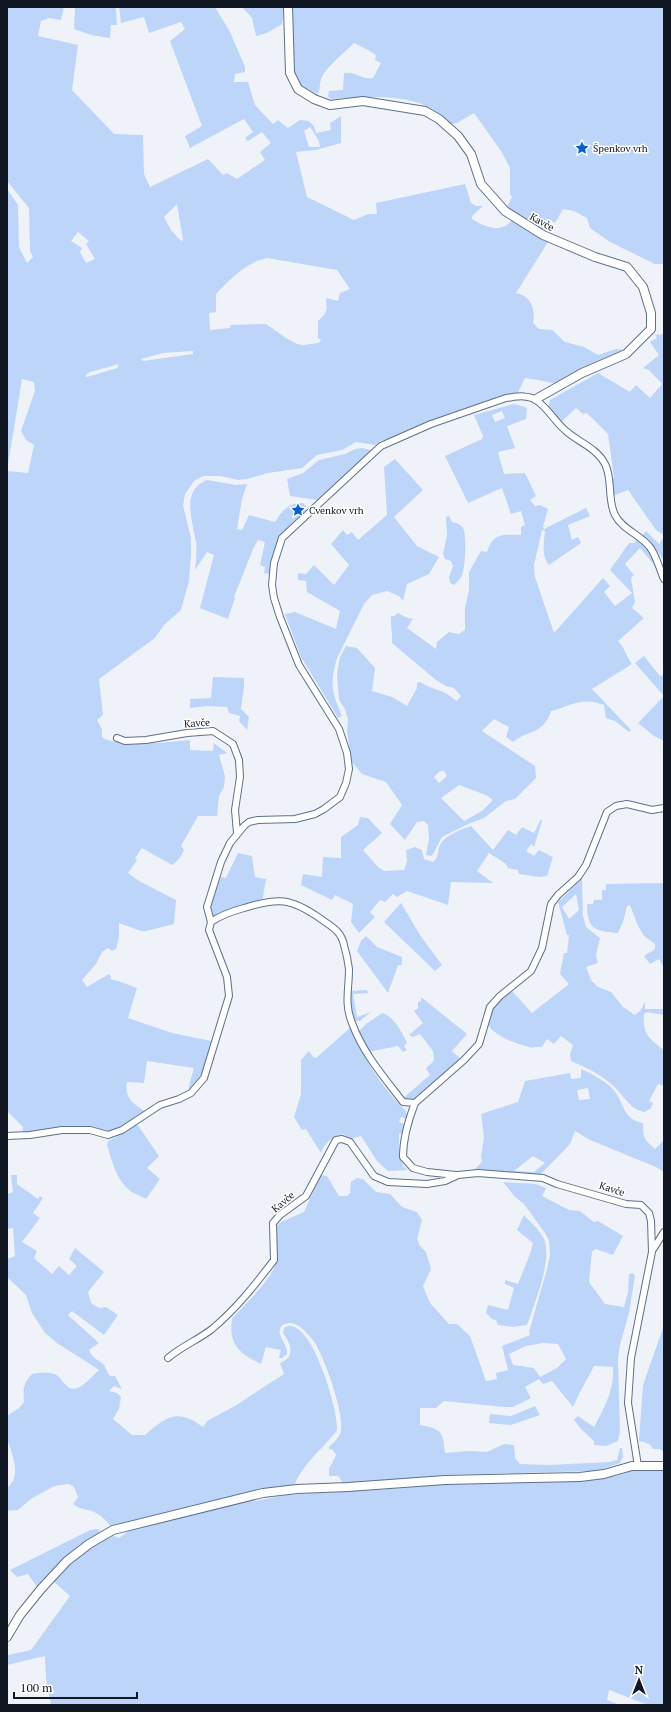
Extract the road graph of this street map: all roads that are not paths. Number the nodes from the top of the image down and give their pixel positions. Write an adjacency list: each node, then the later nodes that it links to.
1 (288, 7): 2 (street, Kavče)
2 (536, 399): 3 (street); 6 (street)
3 (664, 579)
4 (117, 738): 6 (street, Kavče)
5 (664, 808): 8 (street)
6 (237, 833): 7 (street)
7 (211, 922): 8 (street); 9 (street)
8 (415, 1103): 10 (street, Kavče)
9 (7, 1136)
10 (458, 1175): 12 (street, Kavče); 13 (street, Kavče)
11 (664, 1232): 12 (street, Kavče)
12 (652, 1252): 14 (street, Kavče)
13 (168, 1358)
14 (638, 1466): 15 (street); 16 (street)
15 (664, 1466)
16 (7, 1637)

